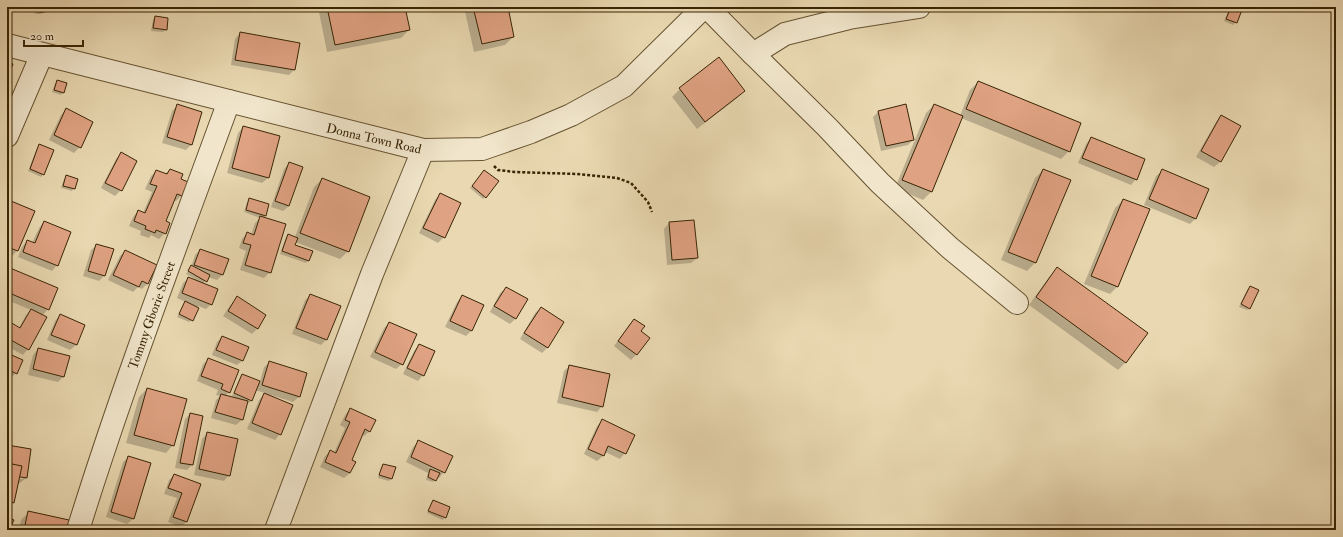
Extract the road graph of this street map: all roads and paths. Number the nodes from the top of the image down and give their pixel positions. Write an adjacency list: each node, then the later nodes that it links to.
1 (706, 7): 5 (street); 8 (street, Donna Town Road)
2 (919, 7): 5 (street)
3 (7, 45): 4 (street, Donna Town Road)
4 (42, 54): 6 (street, Donna Town Road); 7 (street)
5 (753, 54): 11 (street)
6 (229, 102): 9 (street, Donna Town Road); 12 (street, Tommy Gborie Street)
7 (7, 136)
8 (482, 149): 9 (street, Donna Town Road); 10 (path)
9 (423, 150): 13 (street)
10 (652, 212)
11 (1017, 303)
12 (78, 530)
13 (276, 530)

